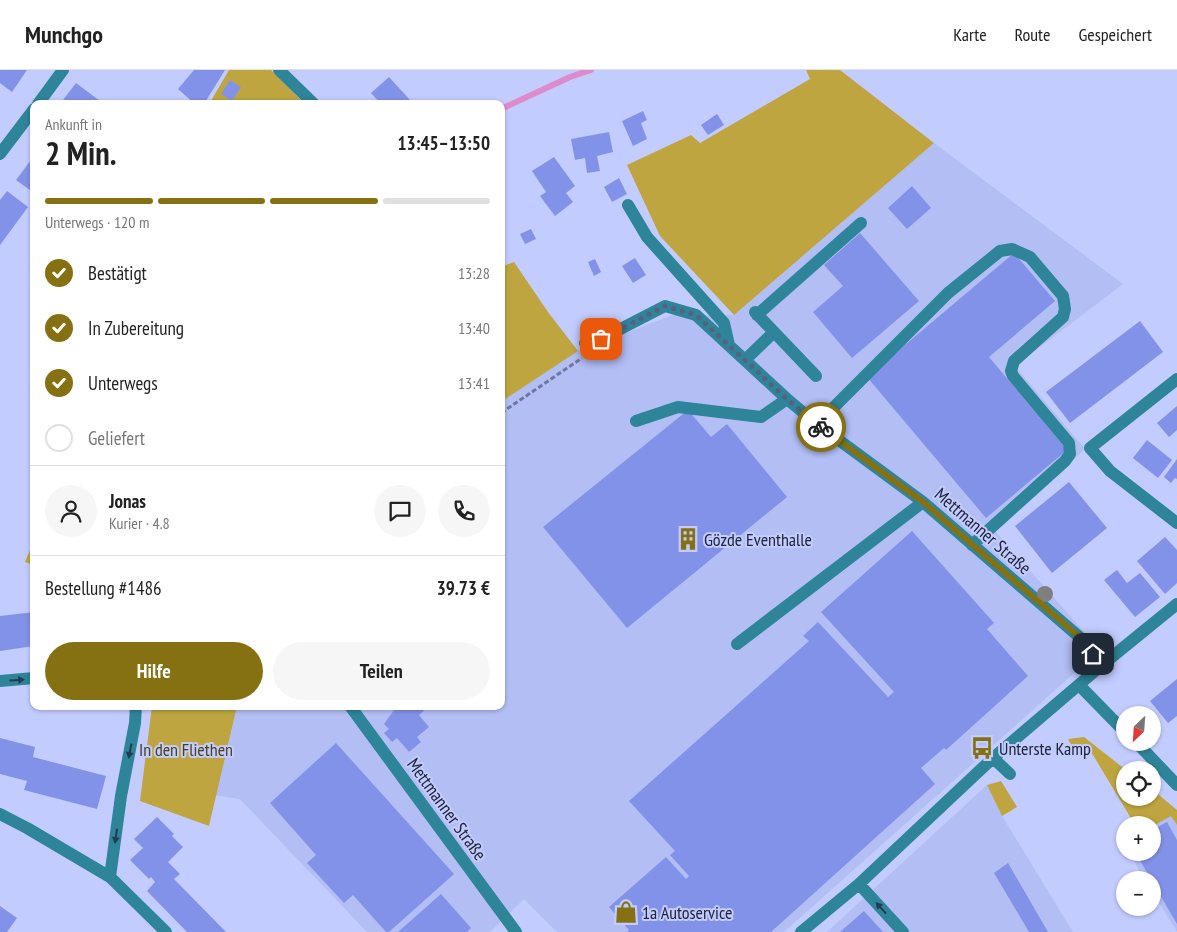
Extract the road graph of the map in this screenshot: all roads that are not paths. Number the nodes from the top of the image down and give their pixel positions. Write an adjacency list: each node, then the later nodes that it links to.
1 (63, 70): 3 (street)
2 (280, 70): 4 (street)
3 (41, 100)
4 (310, 100)
5 (30, 114): 6 (street)
6 (0, 154)
7 (628, 205): 11 (street)
8 (861, 223): 9 (street)
9 (774, 332): 12 (street); 13 (street)
10 (585, 343): 11 (street, Mettmanner Straße)
11 (728, 344): 12 (street, Mettmanner Straße)
12 (745, 360): 15 (street, Mettmanner Straße)
13 (816, 376)
14 (1177, 379): 19 (street)
15 (787, 399): 16 (street); 17 (street, Mettmanner Straße)
16 (636, 420)
17 (817, 424): 18 (street, Mettmanner Straße); 20 (street)
18 (923, 502): 20 (street, Mettmanner Straße); 22 (street)
19 (1177, 523)
20 (972, 545): 23 (street, Mettmanner Straße)
21 (1177, 604): 23 (street)
22 (737, 644)
23 (1102, 665): 26 (street)
24 (30, 678): 25 (street, one-way to 24)
25 (0, 681)
26 (1079, 685): 29 (street); 31 (street)
27 (136, 710): 35 (street, one-way to 35)
28 (353, 710): 38 (street, Mettmanner Straße)
29 (1116, 723)
30 (1145, 751): 33 (street)
31 (993, 758): 32 (street); 36 (street)
32 (1010, 774)
33 (1177, 784)
34 (0, 814): 35 (street)
35 (110, 877): 37 (street)
36 (859, 884): 39 (street); 40 (street, one-way to 36)
37 (166, 932)
38 (516, 932)
39 (802, 932)
40 (903, 932)

